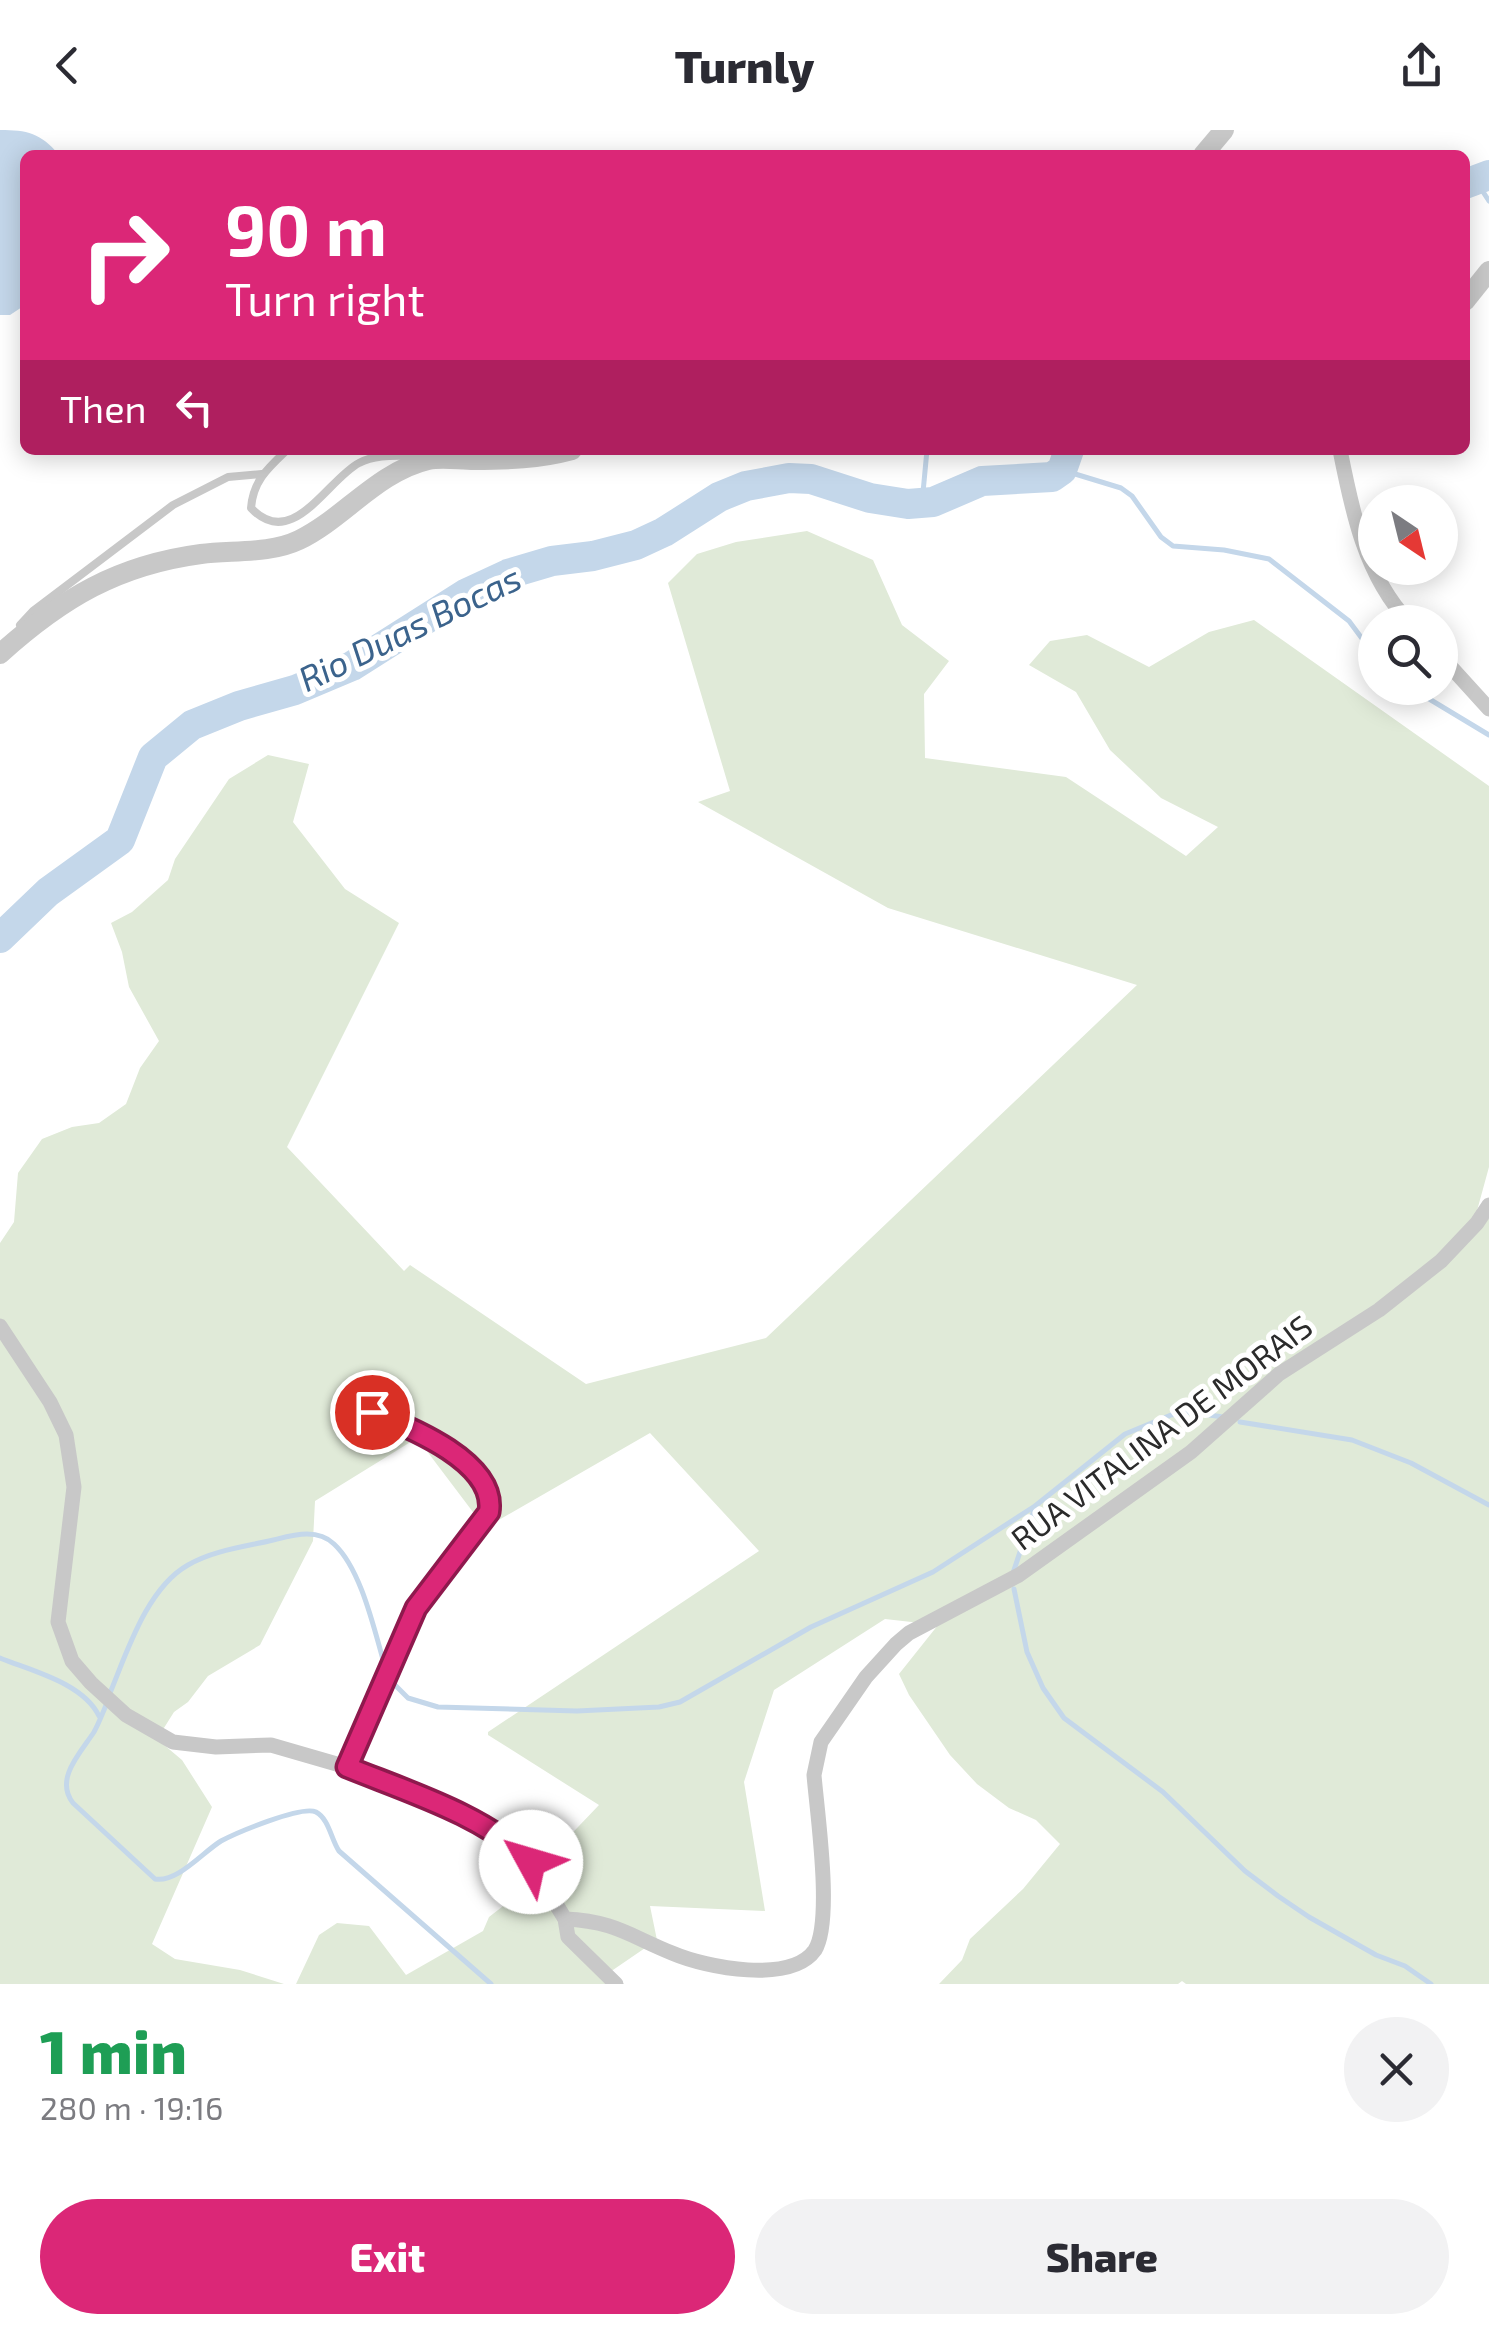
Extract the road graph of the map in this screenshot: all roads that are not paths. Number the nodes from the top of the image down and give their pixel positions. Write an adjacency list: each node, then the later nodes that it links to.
1 (1224, 130): 2 (street)
2 (1207, 150)
3 (1489, 270): 4 (street)
4 (1470, 295)
5 (282, 455): 9 (lane)
6 (554, 455): 8 (street)
7 (1341, 455): 10 (street)
8 (438, 459): 9 (lane); 11 (street)
9 (262, 474): 11 (lane)
10 (1395, 605)
11 (1, 653)
12 (1458, 675): 13 (street)
13 (1463, 680): 14 (street); 15 (street)
14 (1489, 695)
15 (1489, 709)
16 (1489, 1205): 20 (street, RUA VITALINA DE MORAIS)
17 (0, 1326): 19 (street)
18 (372, 1412): 19 (street)
19 (347, 1767): 20 (street)
20 (565, 1919): 21 (street)
21 (616, 1984)

